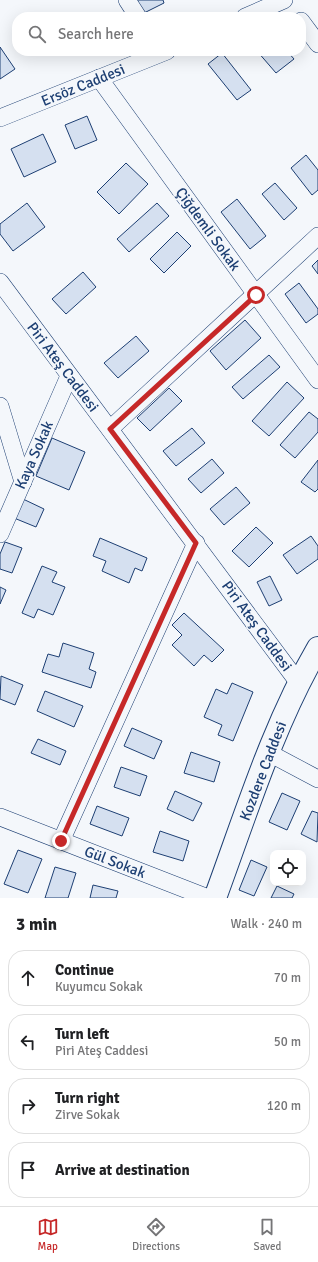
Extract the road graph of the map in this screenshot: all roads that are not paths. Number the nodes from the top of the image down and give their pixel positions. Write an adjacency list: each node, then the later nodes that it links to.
1 (127, 0): 3 (street)
2 (285, 0): 4 (street); 5 (street)
3 (135, 12)
4 (257, 12)
5 (294, 12)
6 (306, 28): 7 (street)
7 (318, 44)
8 (153, 56): 9 (street, Ersöz Caddesi)
9 (99, 78): 10 (street, Ersöz Caddesi); 13 (street, Çiğdemli Sokak)
10 (0, 118)
11 (318, 236): 13 (street)
12 (0, 282): 14 (street, Piri Ateş Caddesi)
13 (256, 295): 15 (street, Çiğdemli Sokak); 17 (street)
14 (69, 376): 17 (street, Piri Ateş Caddesi); 18 (street, Kaya Sokak)
15 (318, 380)
16 (0, 406): 18 (street)
17 (110, 429): 20 (street, Piri Ateş Caddesi)
18 (22, 482): 19 (street, Kaya Sokak)
19 (0, 534)
20 (196, 543): 22 (street, Piri Ateş Caddesi); 26 (street)
21 (318, 648): 22 (street, Kozdere Caddesi)
22 (298, 682): 23 (street, Kozdere Caddesi)
23 (269, 753): 24 (street); 28 (street, Kozdere Caddesi)
24 (318, 779)
25 (0, 817): 26 (street, Gül Sokak)
26 (61, 841): 27 (street, Gül Sokak)
27 (208, 898)
28 (215, 898)

